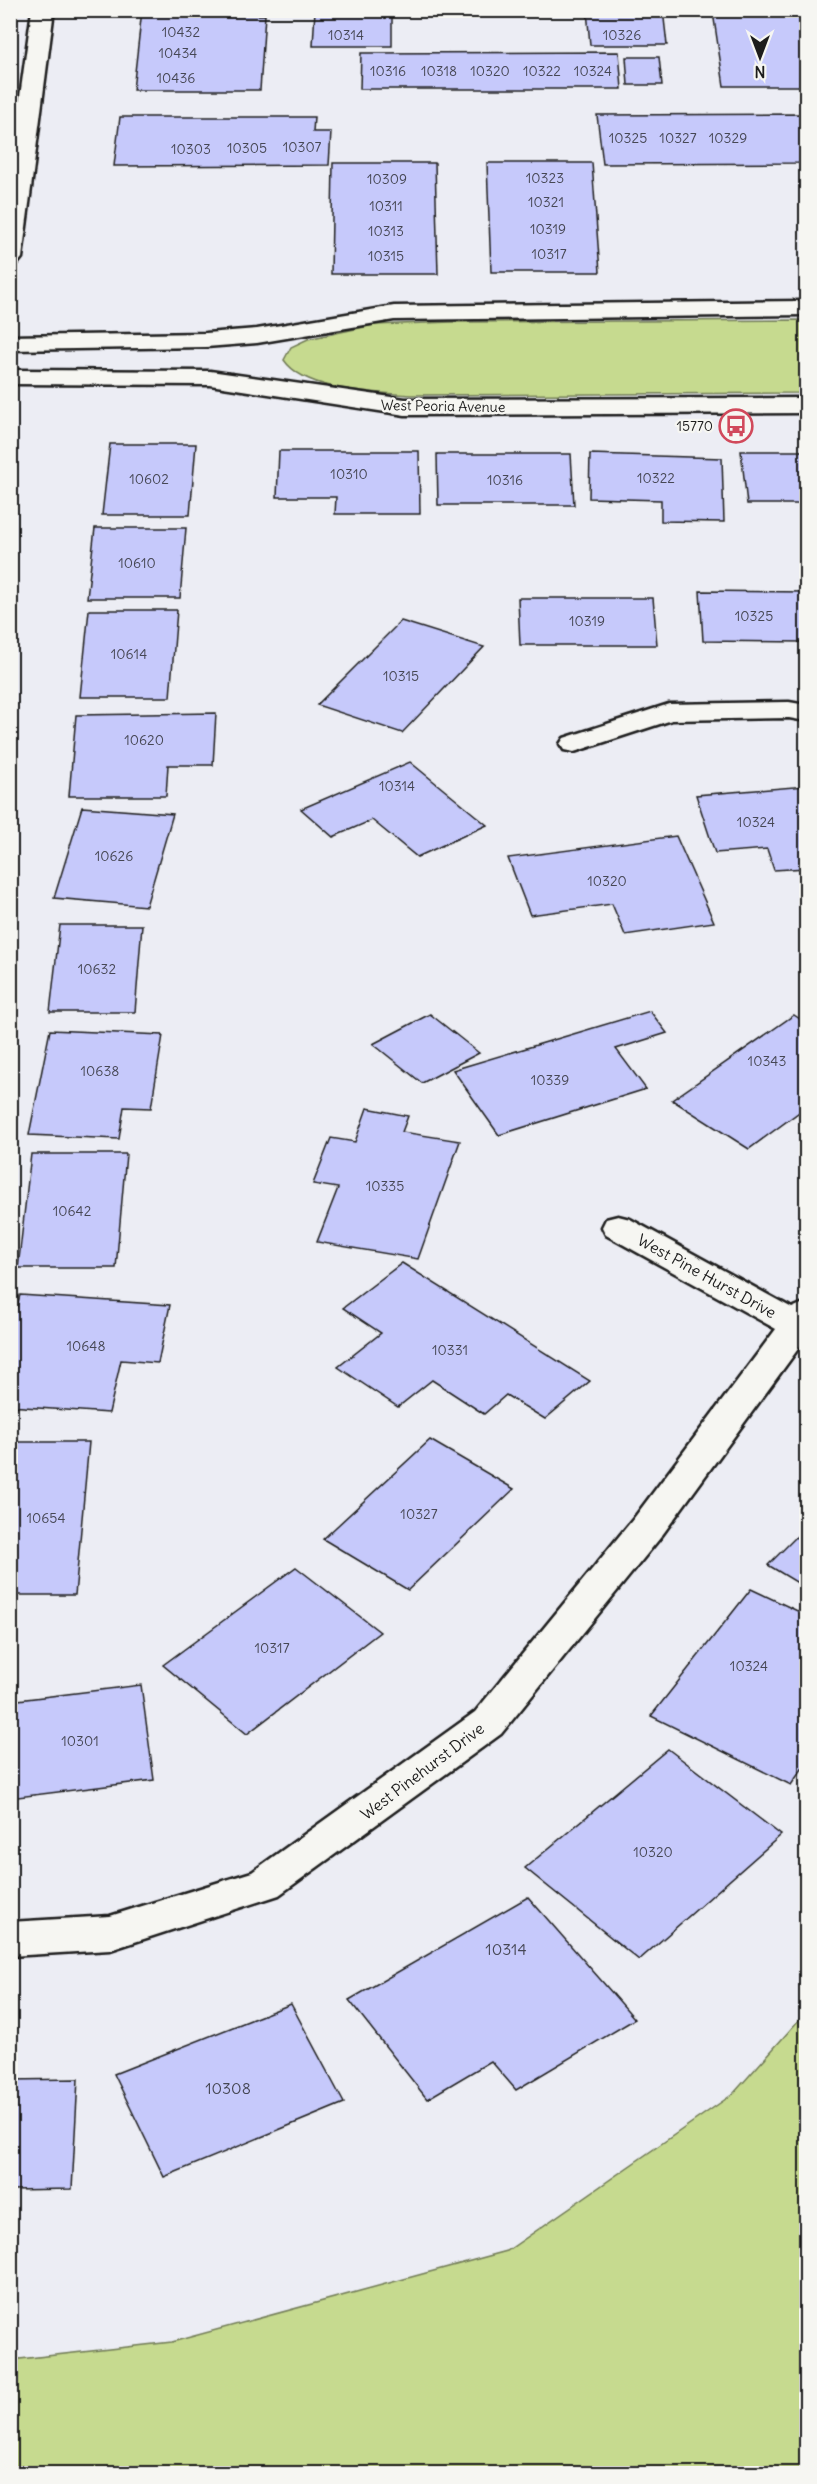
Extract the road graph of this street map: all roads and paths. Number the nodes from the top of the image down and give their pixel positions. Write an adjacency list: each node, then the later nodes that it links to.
1 (43, 10): 2 (street)
2 (10, 258)
3 (807, 308): 4 (street)
4 (10, 343)
5 (10, 377): 6 (street, West Peoria Avenue)
6 (807, 406)
7 (807, 713): 8 (street)
8 (574, 744)
9 (618, 1227): 10 (street, West Pine Hurst Drive)
10 (801, 1320): 11 (street, West Pinehurst Drive)
11 (10, 1939)

